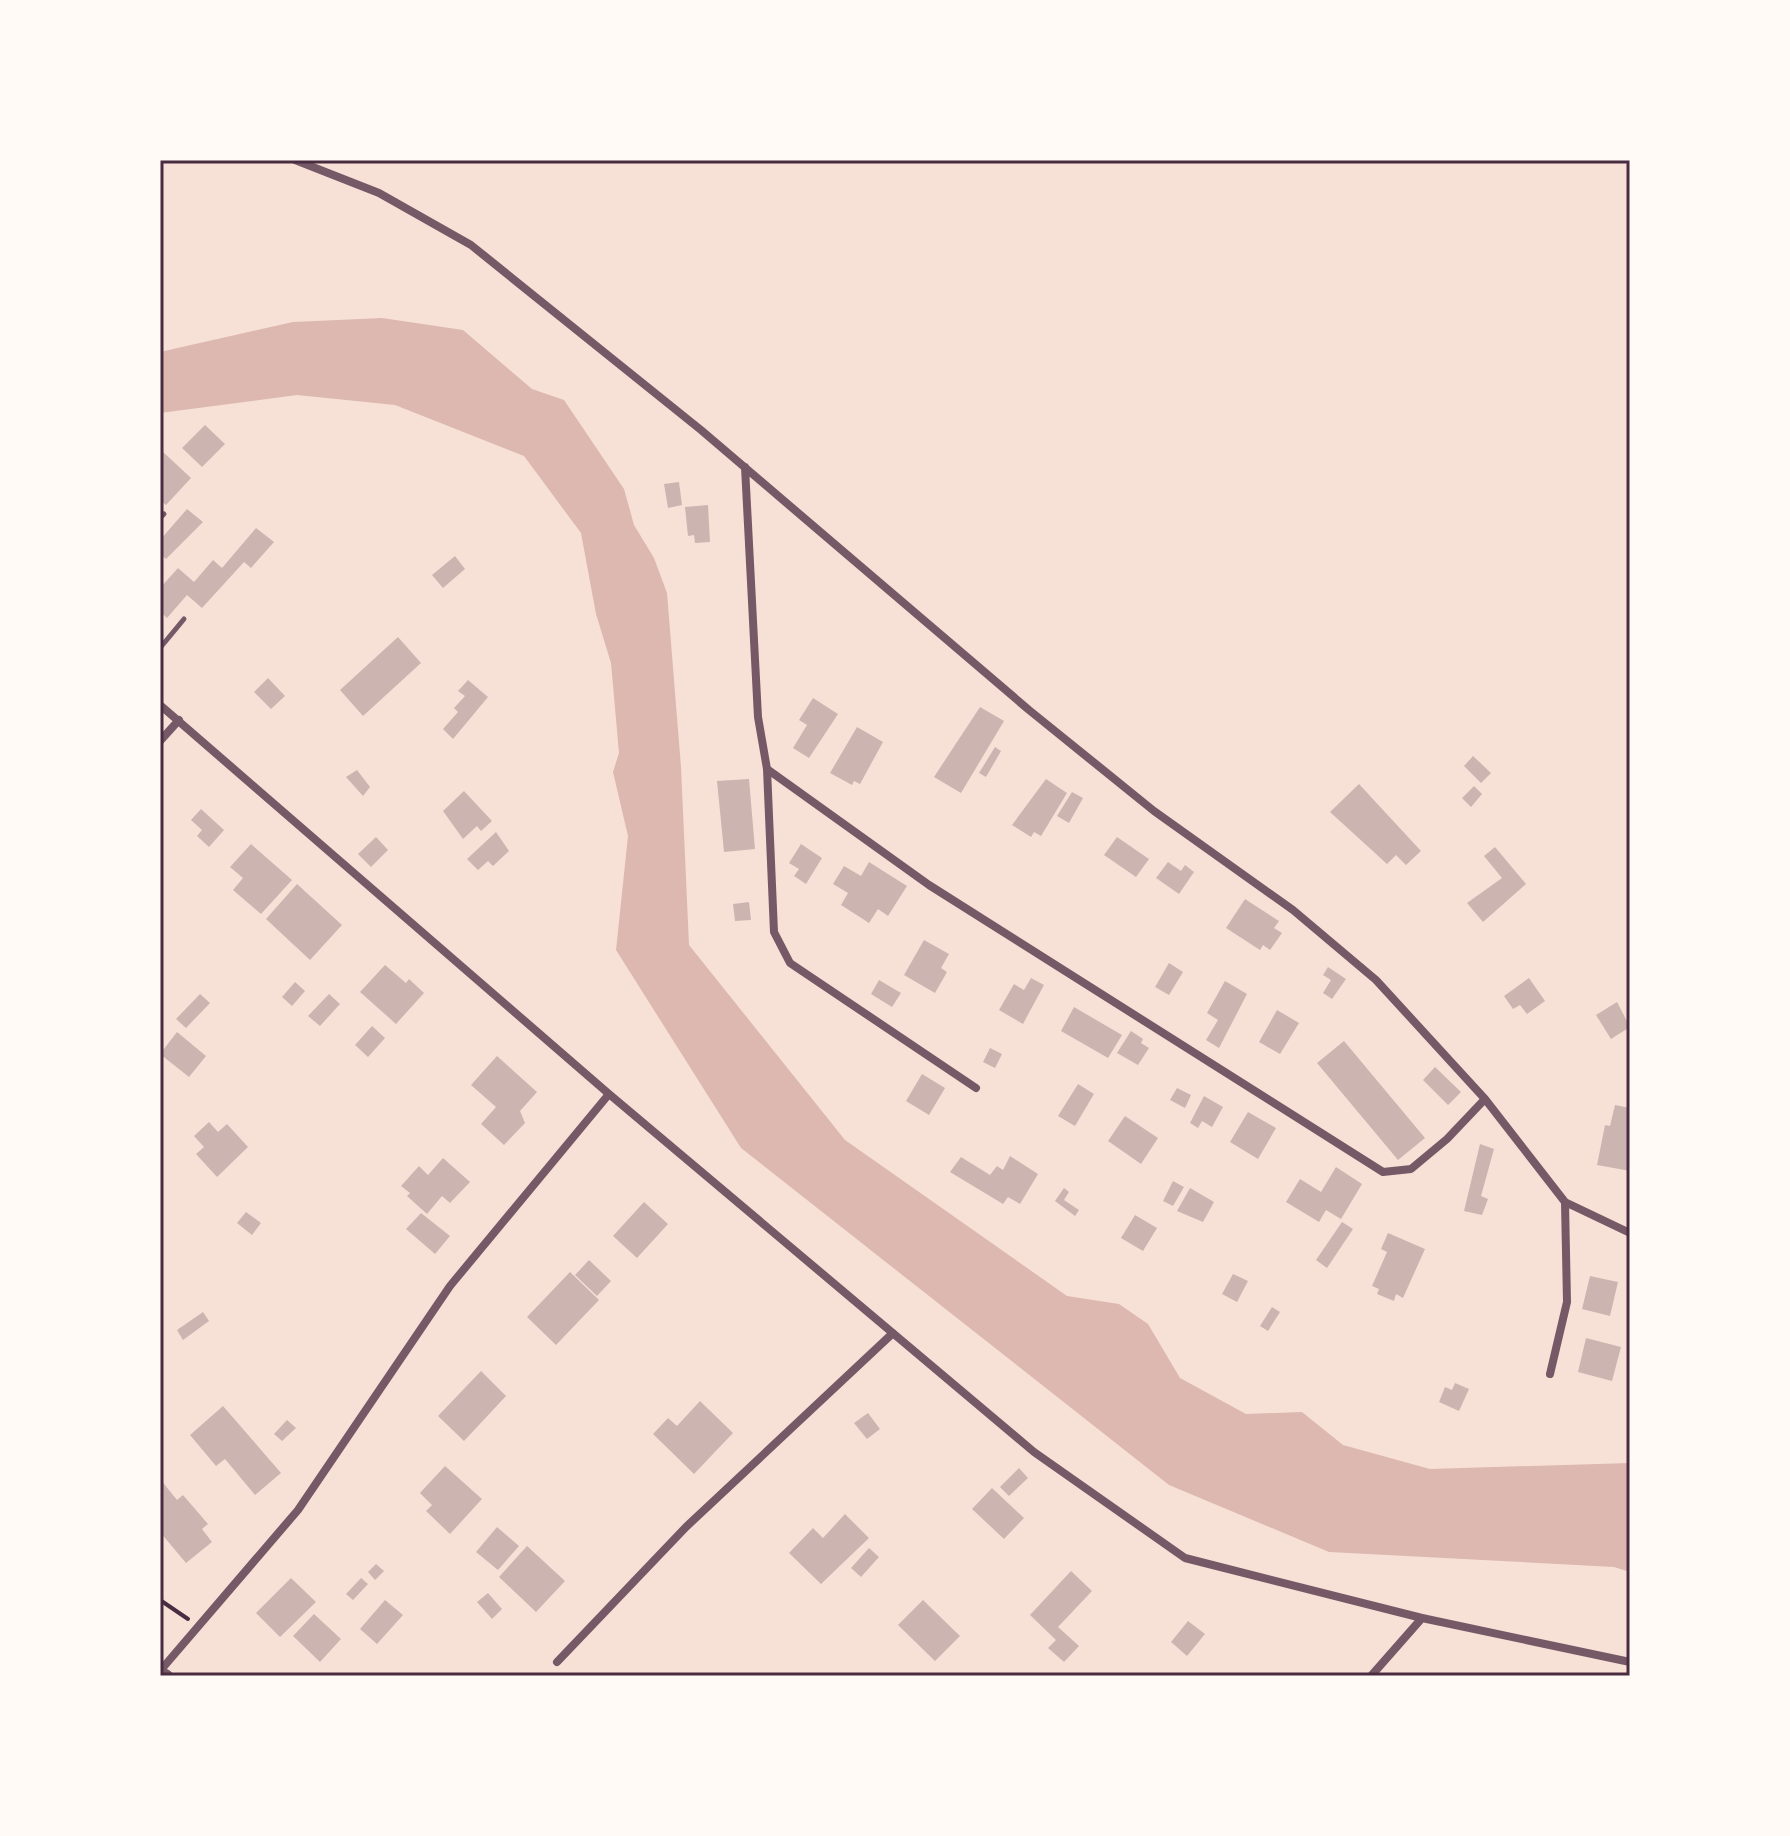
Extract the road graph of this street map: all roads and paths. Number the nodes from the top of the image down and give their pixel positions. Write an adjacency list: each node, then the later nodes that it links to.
1 (295, 160): 2 (street)
2 (745, 467): 8 (street); 11 (street)
3 (184, 619): 4 (lane)
4 (160, 648)
5 (160, 705): 6 (street)
6 (179, 720): 7 (street); 10 (street)
7 (160, 741)
8 (767, 769): 9 (street); 11 (street)
9 (976, 1088)
10 (609, 1094): 14 (street); 18 (street)
11 (1485, 1099): 12 (street)
12 (1565, 1202): 13 (street); 15 (street)
13 (1630, 1233)
14 (893, 1333): 17 (street); 19 (street)
15 (1550, 1374)
16 (160, 1600): 18 (path)
17 (1422, 1618): 20 (street); 23 (street)
18 (199, 1626): 21 (street)
19 (557, 1662)
20 (1630, 1662)
21 (160, 1672): 22 (street)
22 (167, 1676)
23 (1371, 1676)

